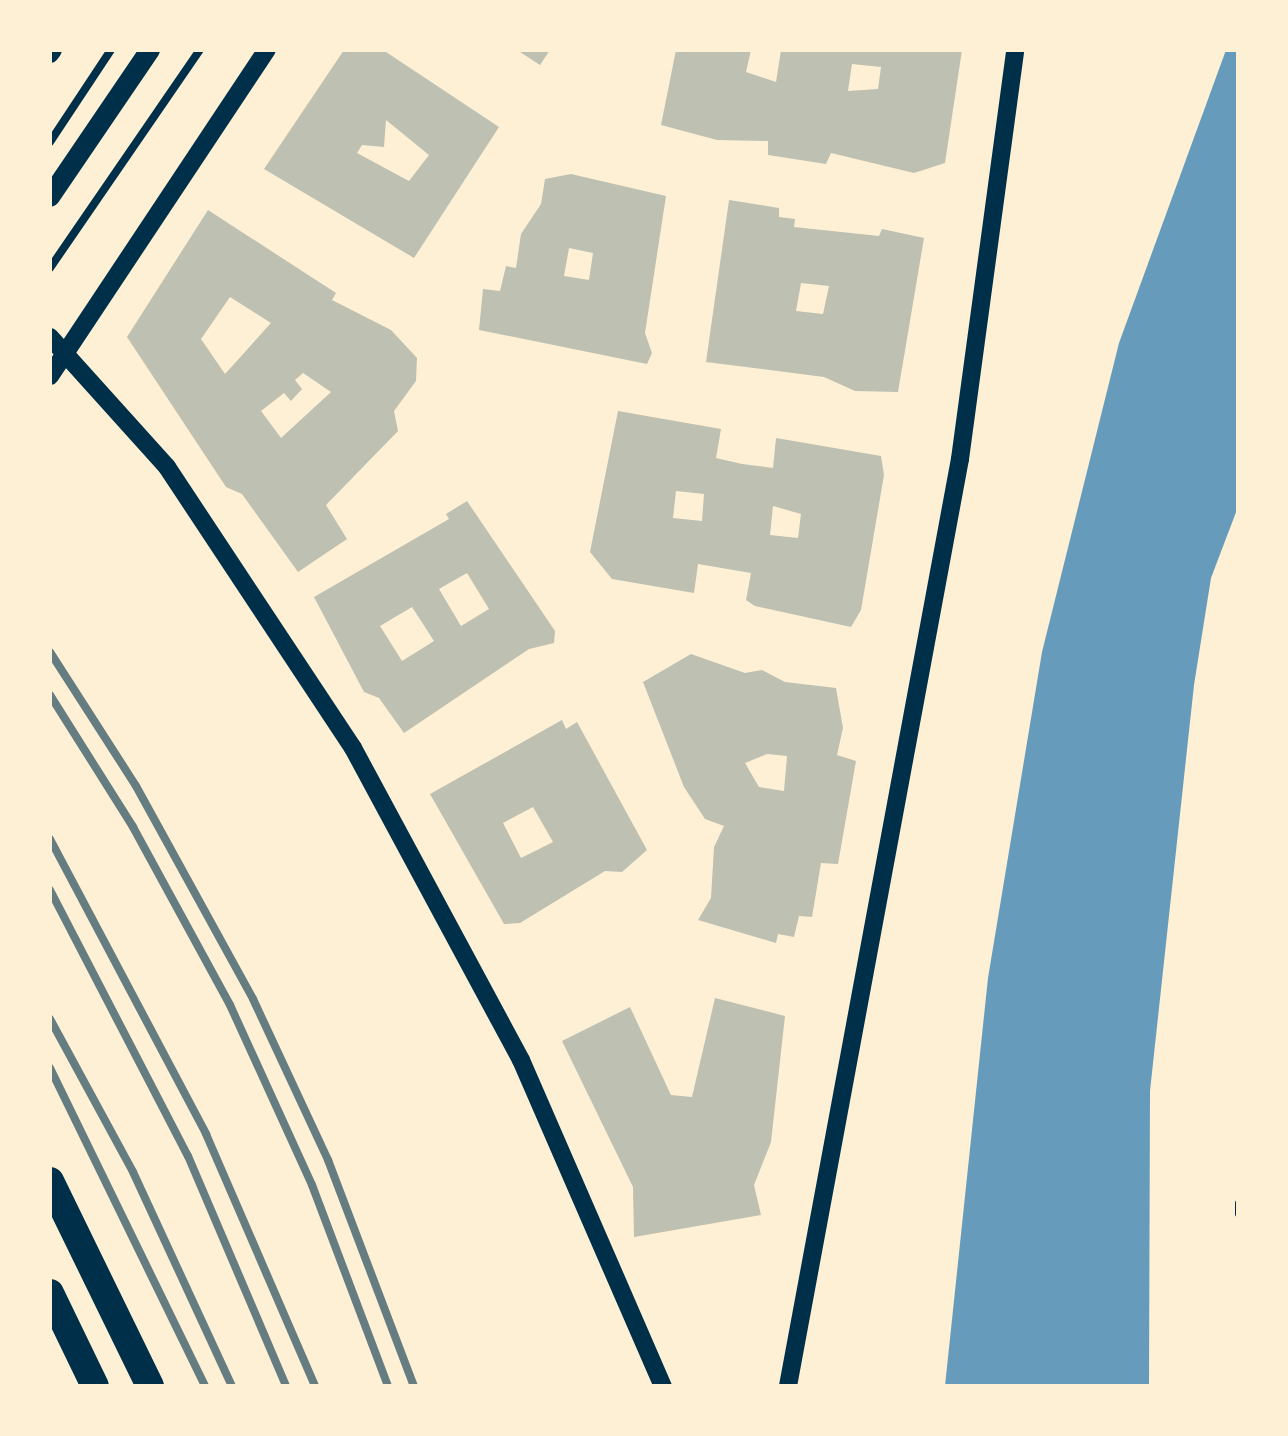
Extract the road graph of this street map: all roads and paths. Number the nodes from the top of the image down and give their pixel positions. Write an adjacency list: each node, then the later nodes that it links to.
1 (111, 50): 6 (lane)
2 (150, 50): 7 (main road)
3 (200, 50): 8 (lane)
4 (267, 50): 10 (street)
5 (1014, 50): 19 (street)
6 (50, 142)
7 (50, 197)
8 (50, 268)
9 (50, 338): 10 (street)
10 (66, 351): 11 (street); 18 (street)
11 (50, 376)
12 (50, 1181): 17 (highway)
13 (1238, 1203): 14 (path)
14 (1238, 1214)
15 (50, 1293): 16 (highway)
16 (95, 1386)
17 (150, 1386)
18 (663, 1386)
19 (788, 1386)

